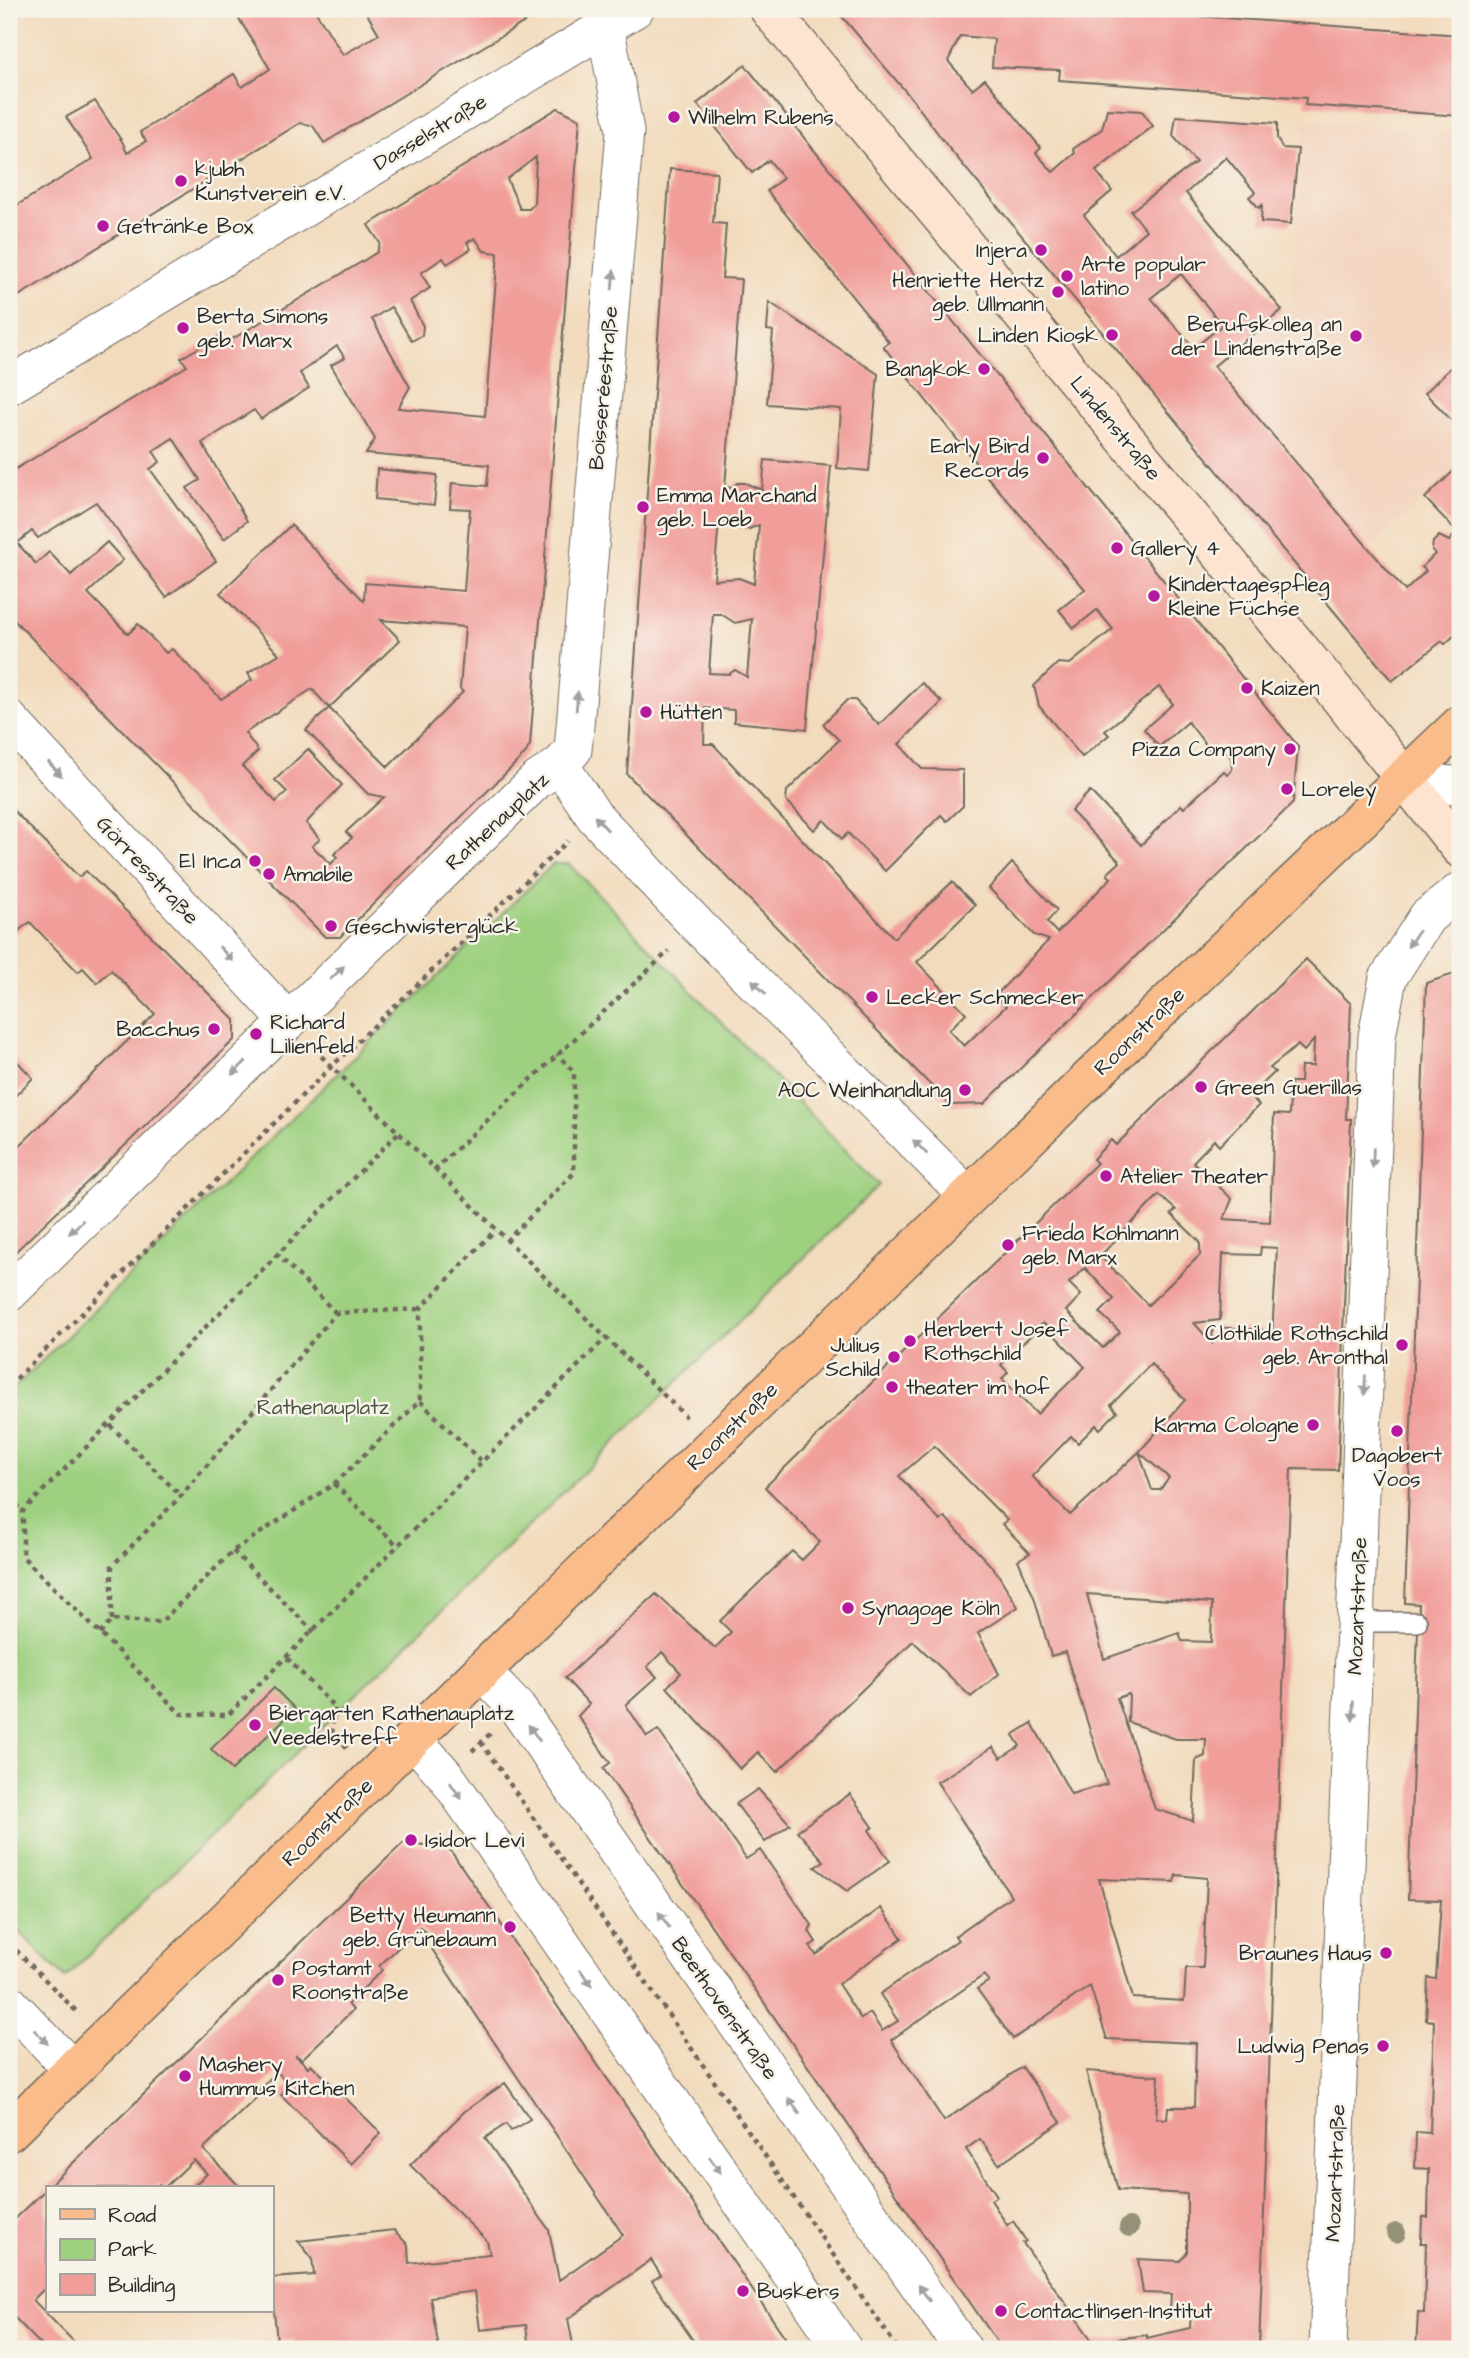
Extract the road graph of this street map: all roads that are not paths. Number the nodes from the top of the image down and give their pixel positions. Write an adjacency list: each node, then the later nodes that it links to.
1 (769, 9): 7 (main road, Lindenstraße)
2 (614, 15): 3 (street, Dasselstraße); 6 (street, Boisseréestraße, one-way to 2)
3 (9, 386)
4 (9, 719): 11 (street, Görresstraße, one-way to 11)
5 (1460, 725): 7 (main road, Roonstraße)
6 (560, 765): 11 (street, Rathenauplatz, one-way to 6); 12 (street, Rathenauplatz, one-way to 6)
7 (1407, 779): 8 (street); 9 (main road, Lindenstraße); 12 (main road, Roonstraße)
8 (1460, 786)
9 (1460, 848)
10 (1460, 891): 14 (street, Mozartstraße, one-way to 14)
11 (287, 1020): 13 (street, Rathenauplatz, one-way to 13)
12 (968, 1196): 16 (main road, Roonstraße)
13 (9, 1293)
14 (1356, 1622): 15 (lane); 23 (street, Mozartstraße, one-way to 23)
15 (1418, 1622)
16 (481, 1671): 17 (main road, Roonstraße); 22 (street, Beethovenstraße, one-way to 16)
17 (413, 1739): 19 (main road, Roonstraße); 21 (street, one-way to 21)
18 (9, 2003): 19 (street, one-way to 19)
19 (73, 2070): 20 (main road, Roonstraße)
20 (9, 2132)
21 (843, 2349)
22 (962, 2349)
23 (1328, 2349)

